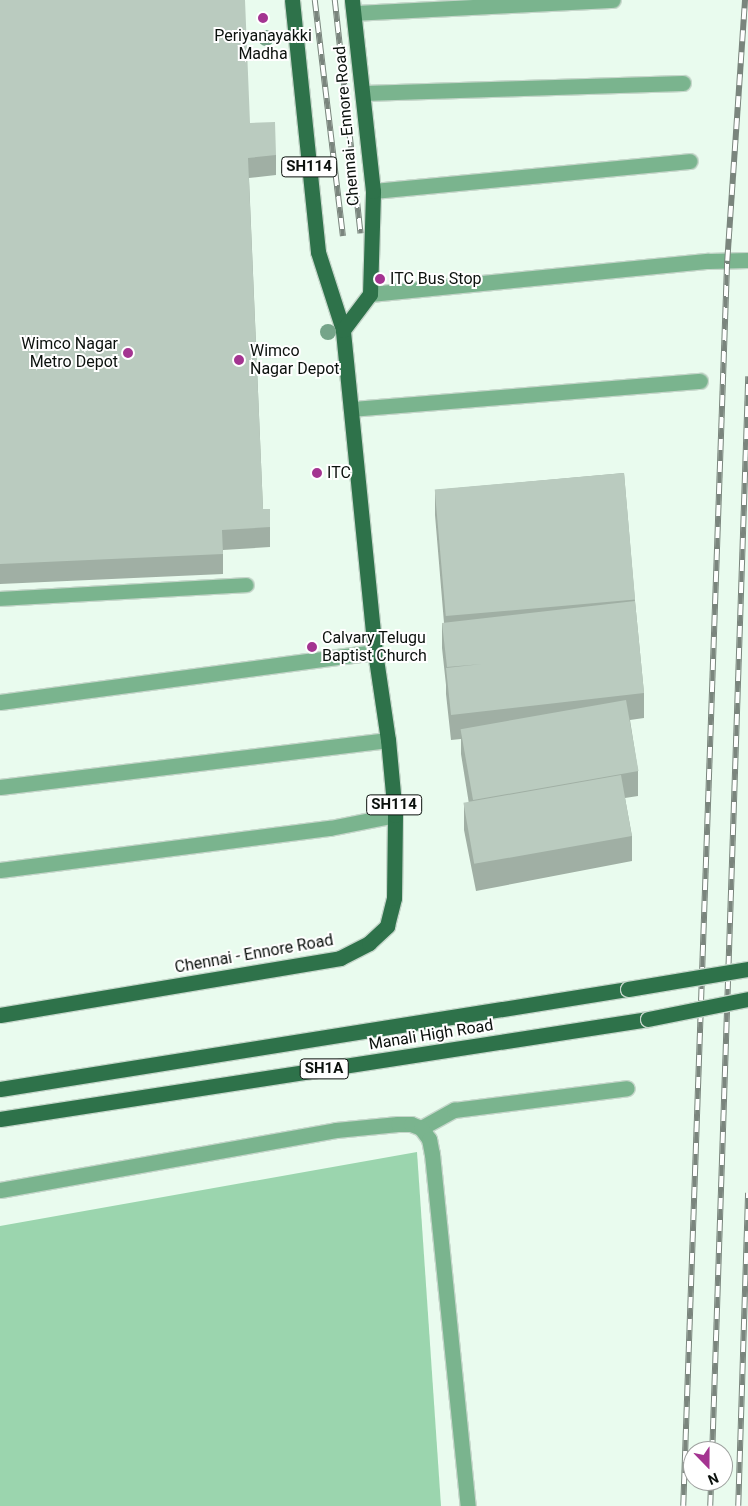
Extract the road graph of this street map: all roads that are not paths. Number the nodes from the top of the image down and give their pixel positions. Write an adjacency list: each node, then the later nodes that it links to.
1 (292, 0): 10 (main road, Chennai - Ennore Road / SH114)
2 (613, 0): 3 (street)
3 (353, 6): 5 (main road, Chennai - Ennore Road)
4 (684, 83): 5 (street)
5 (363, 93): 7 (main road, Chennai - Ennore Road)
6 (690, 161): 7 (street)
7 (373, 191): 9 (main road, Chennai - Ennore Road)
8 (748, 260): 9 (street)
9 (370, 294): 10 (main road)
10 (343, 330): 12 (main road, Chennai - Ennore Road / SH114)
11 (700, 381): 12 (street)
12 (351, 409): 15 (main road, Chennai - Ennore Road / SH114)
13 (247, 585): 14 (lane)
14 (0, 599)
15 (374, 652): 16 (street); 17 (main road, Chennai - Ennore Road / SH114)
16 (0, 702)
17 (388, 740): 18 (street); 19 (main road, Chennai - Ennore Road / SH114)
18 (0, 787)
19 (394, 815): 20 (street); 23 (main road, Chennai - Ennore Road / SH114)
20 (0, 870)
21 (748, 969): 25 (main road, Manali High Road / SH1A, bridge)
22 (748, 999): 26 (main road, Manali High Road / SH1A, bridge)
23 (0, 1015)
24 (627, 1088): 27 (street)
25 (0, 1089)
26 (0, 1119)
27 (421, 1128): 28 (street); 29 (street)
28 (0, 1190)
29 (468, 1506)

